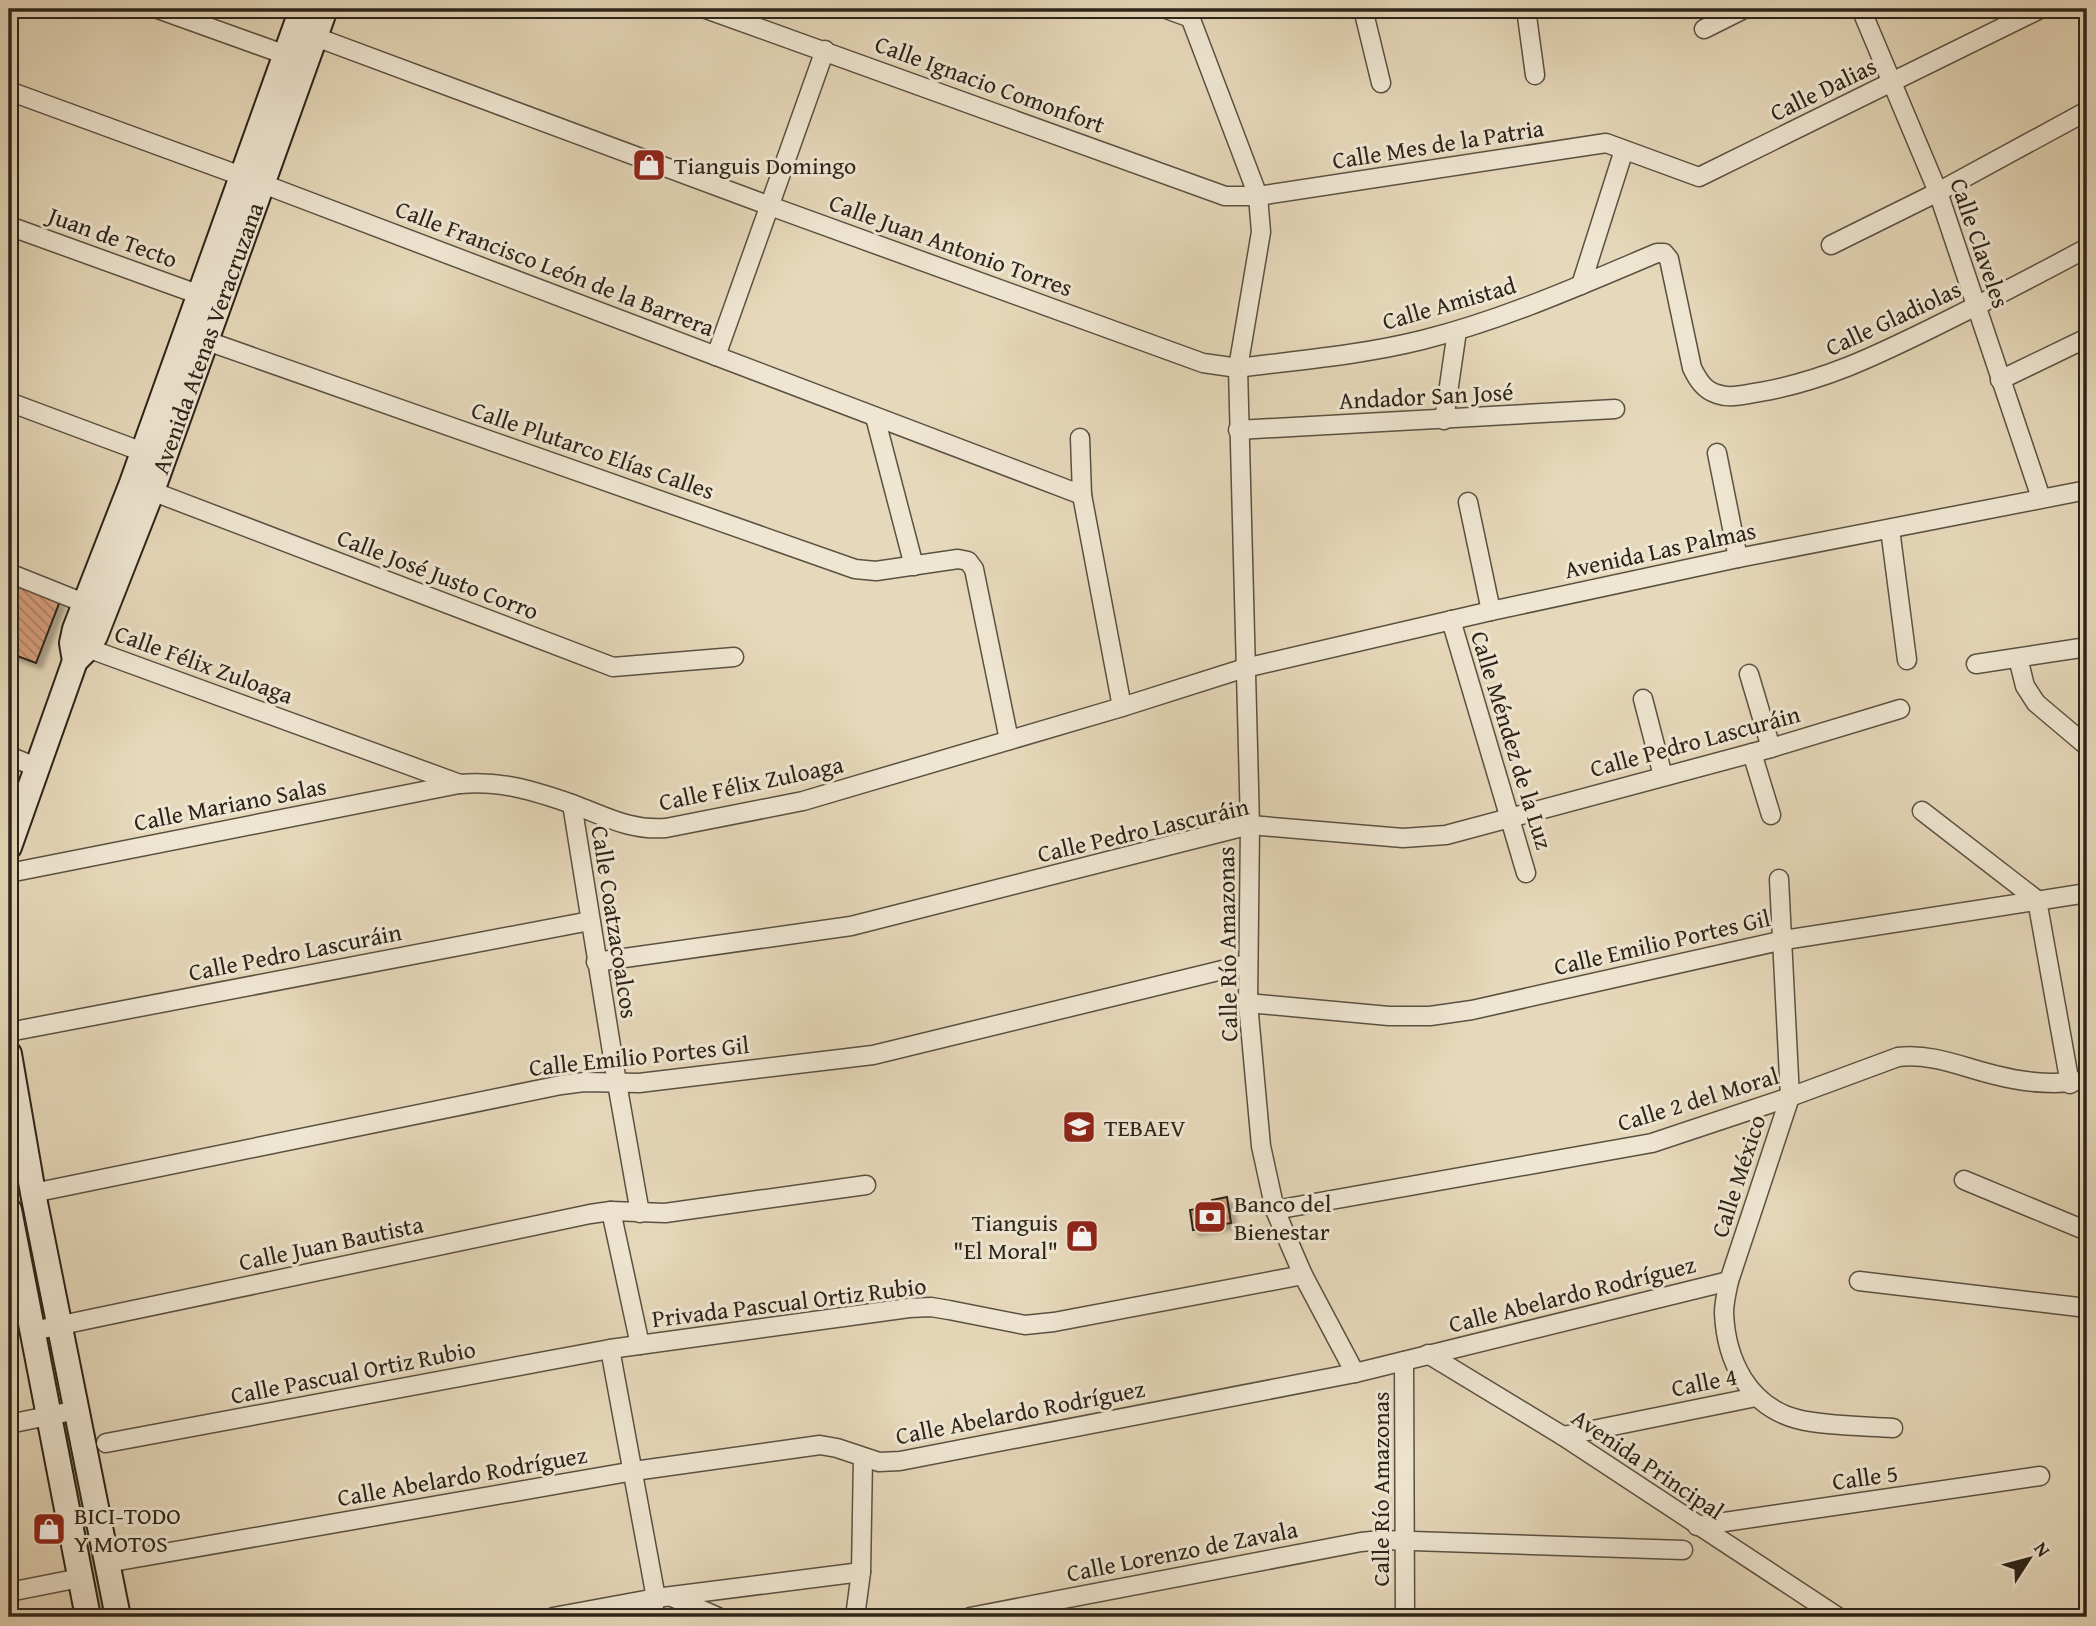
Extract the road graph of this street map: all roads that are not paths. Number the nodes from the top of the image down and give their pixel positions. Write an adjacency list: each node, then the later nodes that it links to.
1 (158, 9): 14 (street)
2 (325, 9): 11 (main road, Avenida Atenas Veracruzana)
3 (706, 9): 13 (street, Calle Ignacio Comonfort)
4 (1166, 9): 10 (street)
5 (1363, 9): 16 (street)
6 (1526, 9): 15 (street)
7 (1744, 9): 12 (street)
8 (1861, 9): 17 (street, Calle Claveles)
9 (2040, 9): 17 (street, Calle Dalias)
10 (1188, 13): 23 (street, Calle Río Amazonas)
11 (304, 25): 14 (main road, Avenida Atenas Veracruzana); 21 (main road, Avenida Atenas Veracruzana); 24 (street, Calle Juan Antonio Torres)
12 (1704, 29)
13 (825, 50): 23 (street, Calle Ignacio Comonfort); 24 (street)
14 (286, 55): 21 (main road, Avenida Atenas Veracruzana)
15 (1535, 75)
16 (1381, 83)
17 (1892, 83): 20 (street, Calle Dalias); 22 (street, Calle Claveles)
18 (9, 91): 21 (street, Calle Francisco León de la Barrera)
19 (2087, 111): 22 (street)
20 (1624, 149): 23 (street, Calle Mes de la Patria); 28 (street)
21 (253, 180): 29 (main road, Avenida Atenas Veracruzana); 33 (main road, Avenida Atenas Veracruzana); 34 (street, Calle Francisco León de la Barrera)
22 (1938, 192): 26 (street); 30 (street, Calle Claveles)
23 (1258, 196): 35 (street, Calle Río Amazonas)
24 (770, 206): 34 (street); 35 (street, Calle Juan Antonio Torres)
25 (9, 226): 29 (street, Juan de Tecto)
26 (1831, 245)
27 (2087, 248): 30 (street, Calle Gladiolas)
28 (1581, 285): 31 (street, Calle Amistad); 37 (street, Calle Amistad)
29 (200, 295): 44 (main road, Avenida Atenas Veracruzana)
30 (1975, 307): 36 (street, Calle Claveles); 37 (street, Calle Gladiolas)
31 (1457, 331): 35 (street, Calle Amistad); 41 (street)
32 (2087, 338): 36 (street)
33 (207, 341): 46 (main road, Avenida Atenas Veracruzana); 53 (street, Calle Plutarco Elías Calles)
34 (716, 356): 40 (street, Calle Francisco León de la Barrera)
35 (1238, 368): 42 (street, Calle Río Amazonas)
36 (2000, 380): 49 (street, Calle Claveles)
37 (1709, 391)
38 (9, 402): 44 (street)
39 (1615, 410): 41 (street, Andador San José)
40 (875, 417): 48 (street, Calle Francisco León de la Barrera); 53 (street)
41 (1444, 420): 42 (street, Andador San José)
42 (1238, 430): 64 (street, Calle Río Amazonas)
43 (1080, 438): 48 (street)
44 (144, 452): 46 (main road, Avenida Atenas Veracruzana)
45 (1717, 453): 52 (street)
46 (142, 487): 55 (main road, Avenida Atenas Veracruzana); 59 (main road, Avenida Atenas Veracruzana); 60 (street, Calle José Justo Corro)
47 (2087, 490): 49 (street, Avenida Las Palmas)
48 (1082, 495): 67 (street)
49 (2041, 498): 51 (street, Avenida Las Palmas)
50 (1468, 502): 56 (street)
51 (1890, 529): 52 (street, Avenida Las Palmas); 62 (street)
52 (1738, 558): 56 (street, Avenida Las Palmas)
53 (914, 566): 69 (street, Calle Plutarco Elías Calles)
54 (9, 573): 55 (street)
55 (84, 603): 59 (main road, Avenida Atenas Veracruzana)
56 (1491, 611): 57 (street, Avenida Las Palmas)
57 (1451, 620): 64 (street, Avenida Las Palmas); 80 (street, Calle Méndez de la Luz)
58 (2087, 647): 61 (street)
59 (78, 651): 74 (main road, Avenida Atenas Veracruzana); 76 (street, Calle Félix Zuloaga)
60 (734, 657)
61 (2018, 658): 63 (street); 70 (street)
62 (1907, 660)
63 (1976, 664)
64 (1245, 668): 67 (street, Calle Félix Zuloaga); 81 (street, Calle Río Amazonas)
65 (1749, 674): 71 (street)
66 (1643, 699): 75 (street)
67 (1122, 707): 69 (street, Calle Félix Zuloaga)
68 (1900, 709): 71 (street, Calle Pedro Lascuráin)
69 (1009, 740): 77 (street, Calle Félix Zuloaga)
70 (2087, 746)
71 (1771, 748): 72 (street, Calle Pedro Lascuráin)
72 (1752, 753): 75 (street, Calle Pedro Lascuráin); 79 (street)
73 (9, 757): 74 (street)
74 (36, 766): 82 (main road, Avenida Atenas Veracruzana)
75 (1663, 776): 80 (street, Calle Pedro Lascuráin)
76 (460, 784): 77 (street, Calle Félix Zuloaga); 83 (street, Calle Mariano Salas)
77 (572, 804): 88 (street, Calle Coatzacoalcos)
78 (1922, 811): 87 (street)
79 (1771, 815)
80 (1509, 816): 81 (street, Calle Pedro Lascuráin); 84 (street, Calle Méndez de la Luz)
81 (1250, 825): 90 (street, Calle Pedro Lascuráin); 91 (street, Calle Río Amazonas)
82 (9, 847)
83 (9, 873)
84 (1526, 873)
85 (1779, 879): 89 (street, Calle México)
86 (2087, 893): 87 (street, Calle Emilio Portes Gil)
87 (2037, 900): 89 (street, Calle Emilio Portes Gil); 95 (street)
88 (590, 921): 90 (street, Calle Coatzacoalcos); 93 (street, Calle Pedro Lascuráin)
89 (1784, 940): 92 (street, Calle Emilio Portes Gil); 97 (street, Calle México)
90 (596, 962): 96 (street, Calle Coatzacoalcos)
91 (1247, 964): 92 (street, Calle Río Amazonas); 96 (street, Calle Emilio Portes Gil)
92 (1248, 1003): 102 (street, Calle Río Amazonas)
93 (9, 1032)
94 (9, 1054): 100 (main road)
95 (2079, 1082): 97 (street, Calle 2 del Moral)
96 (617, 1083): 100 (street, Calle Emilio Portes Gil); 104 (street, Calle Coatzacoalcos)
97 (1790, 1097): 102 (street, Calle 2 del Moral); 108 (street, Calle México)
98 (1964, 1180): 105 (street)
99 (866, 1185): 104 (street, Calle Juan Bautista)
100 (33, 1192): 111 (main road)
101 (9, 1210): 106 (main road)
102 (1275, 1210): 107 (street, Calle Río Amazonas)
103 (611, 1211): 104 (street, Calle Juan Bautista); 111 (street, Calle Juan Bautista); 113 (street)
104 (640, 1213)
105 (2087, 1231)
106 (12, 1245): 112 (main road)
107 (1303, 1275): 113 (street, Privada Pascual Ortiz Rubio); 117 (street, Calle Río Amazonas)
108 (1729, 1281): 115 (street, Calle Abelardo Rodríguez); 118 (street, Calle México)
109 (1859, 1281): 110 (street)
110 (2087, 1308)
111 (60, 1326): 112 (street, Calle Juan Bautista); 119 (main road)
112 (33, 1331): 120 (main road)
113 (640, 1346): 114 (street, Privada Pascual Ortiz Rubio)
114 (610, 1349): 124 (street, Calle Pascual Ortiz Rubio); 126 (street)
115 (1428, 1354): 116 (street, Calle Abelardo Rodríguez); 123 (street, Avenida Principal)
116 (1404, 1361): 117 (street, Calle Abelardo Rodríguez); 129 (street, Calle Río Amazonas)
117 (1355, 1373): 125 (street, Calle Abelardo Rodríguez)
118 (1756, 1397): 122 (street, Calle 4); 123 (street, Calle 4)
119 (76, 1410): 120 (street); 131 (main road)
120 (50, 1415): 121 (street); 133 (main road)
121 (9, 1424)
122 (1893, 1428)
123 (1563, 1436): 128 (street, Avenida Principal)
124 (106, 1443)
125 (863, 1458): 126 (street, Calle Abelardo Rodríguez); 132 (street)
126 (634, 1471): 131 (street, Calle Abelardo Rodríguez); 135 (street)
127 (2040, 1476): 128 (street, Calle 5)
128 (1698, 1526): 144 (street, Avenida Principal)
129 (1405, 1540): 130 (street, Calle Lorenzo de Zavala); 142 (street, Calle Lorenzo de Zavala); 143 (street, Calle Río Amazonas)
130 (1683, 1550)
131 (107, 1563): 137 (main road)
132 (861, 1572): 135 (street); 141 (street)
133 (80, 1577): 134 (street); 136 (main road)
134 (9, 1592)
135 (664, 1598): 138 (street); 139 (street); 140 (street)
136 (88, 1617)
137 (118, 1617)
138 (553, 1617)
139 (651, 1617)
140 (718, 1617)
141 (855, 1617)
142 (970, 1617)
143 (1405, 1617)
144 (1839, 1617)

